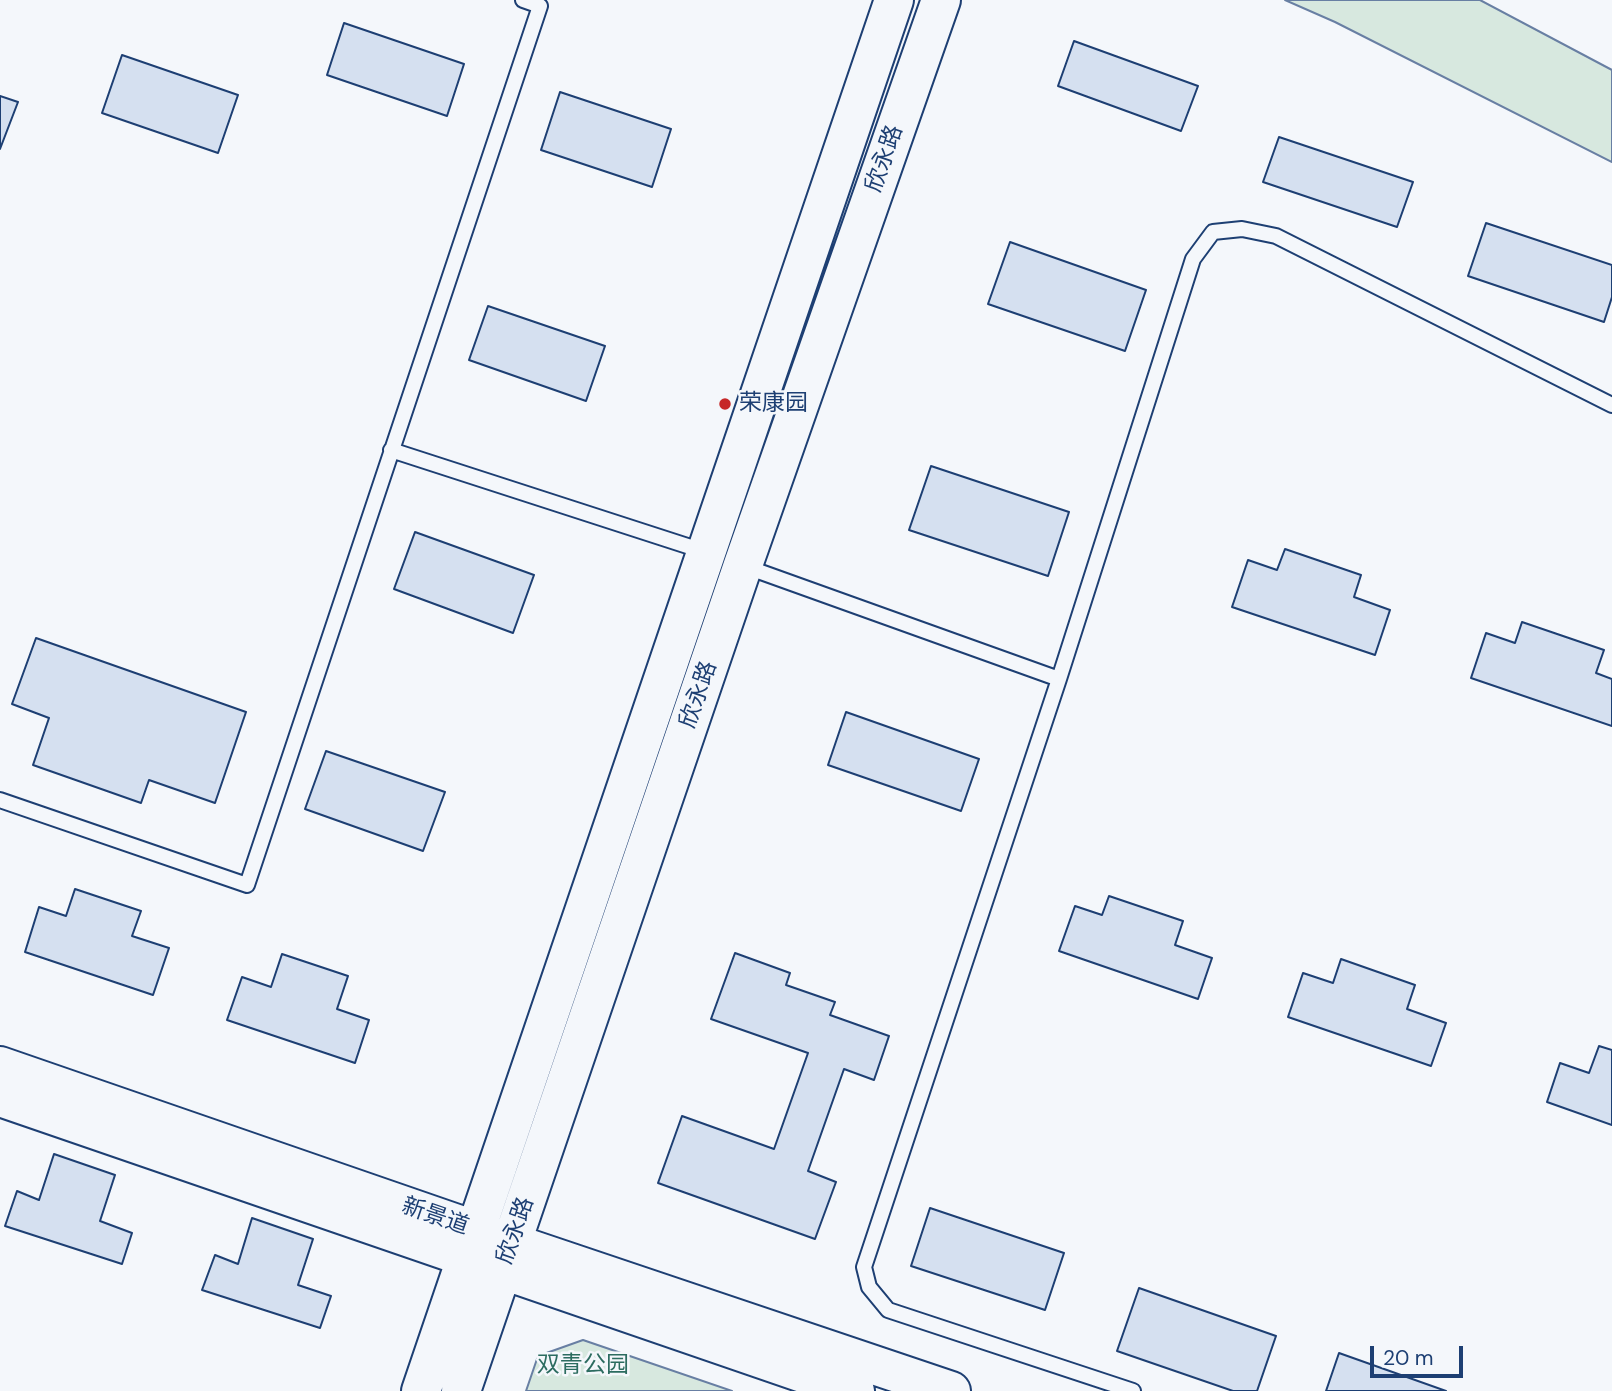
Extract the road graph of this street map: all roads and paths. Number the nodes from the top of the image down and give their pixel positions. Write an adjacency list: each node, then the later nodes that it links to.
1 (523, 0): 5 (lane)
2 (894, 0): 6 (street, 欣永路)
3 (941, 0): 6 (street, 欣永路)
4 (1612, 405): 7 (lane)
5 (391, 450): 6 (lane); 8 (lane)
6 (725, 559): 7 (lane); 11 (street, 欣永路)
7 (1059, 680): 16 (lane)
8 (0, 800)
9 (0, 1066): 11 (street, 新景道)
10 (0, 1097): 11 (street, 新景道)
11 (490, 1250): 12 (street, 欣永路); 13 (street, 欣永路); 14 (street, 新景道); 15 (street, 新景道)
12 (421, 1391)
13 (461, 1391)
14 (855, 1391)
15 (951, 1391)
16 (1133, 1391)

